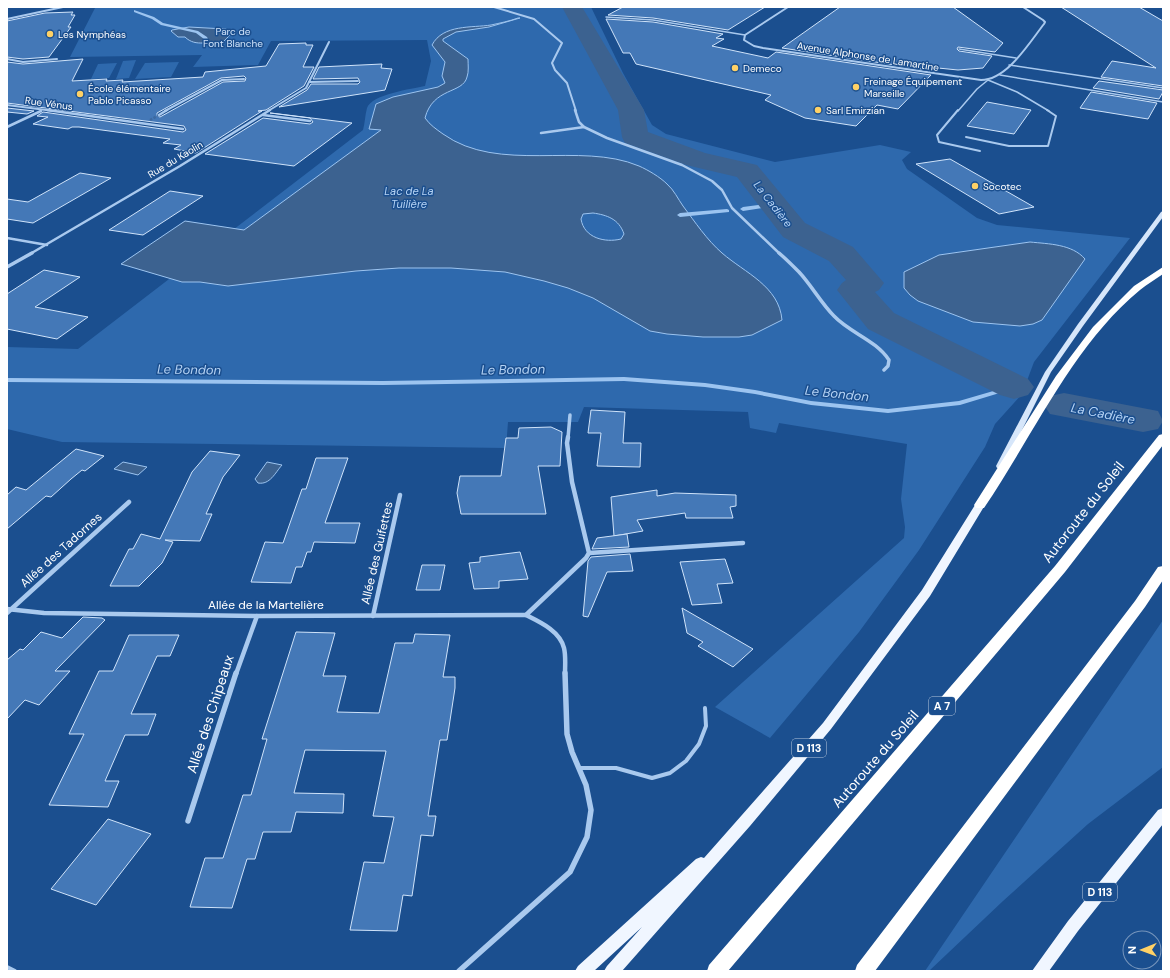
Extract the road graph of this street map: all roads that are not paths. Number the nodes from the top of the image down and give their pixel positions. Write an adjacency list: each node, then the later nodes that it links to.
1 (63, 7): 6 (street)
2 (494, 7): 29 (street)
3 (788, 7): 7 (street)
4 (1023, 7): 10 (street, Avenue Alphonse de Lamartine)
5 (606, 16): 7 (lane)
6 (7, 19)
7 (745, 35): 16 (street, Avenue Alphonse de Lamartine)
8 (329, 42): 17 (street, Rue du Kaolin)
9 (959, 49): 10 (lane)
10 (1016, 58): 13 (street, Avenue Alphonse de Lamartine)
11 (7, 59): 12 (street)
12 (57, 60)
13 (1009, 65): 14 (street, Avenue Alphonse de Lamartine); 19 (lane)
14 (1000, 75): 16 (street, Avenue Alphonse de Lamartine); 20 (lane)
15 (244, 79): 23 (street)
16 (988, 80): 32 (lane); 33 (lane)
17 (309, 82): 18 (street); 24 (street, Rue du Kaolin)
18 (358, 82)
19 (1163, 88)
20 (1163, 102)
21 (7, 105): 22 (street, Rue Vénus)
22 (41, 110): 27 (street, Rue Vénus); 28 (street)
23 (159, 115)
24 (262, 115): 26 (street); 36 (street, Rue du Kaolin)
25 (150, 120): 27 (street)
26 (310, 121)
27 (144, 124): 30 (street, Rue Vénus)
28 (7, 127)
29 (584, 127): 31 (street); 39 (street)
30 (183, 129)
31 (541, 133)
32 (966, 137)
33 (980, 151)
34 (1163, 213): 40 (main road)
35 (7, 238): 36 (street)
36 (47, 245): 37 (street, Rue du Kaolin)
37 (7, 267)
38 (1163, 270): 40 (highway)
39 (884, 370)
40 (1035, 407): 45 (highway)
41 (570, 415): 47 (street)
42 (1163, 437): 63 (highway, Autoroute du Soleil / A 7)
43 (400, 495): 52 (street, Allée des Guifettes)
44 (129, 502): 49 (street, Allée des Tadornes)
45 (980, 505): 57 (main road, D 113)
46 (743, 543): 47 (street)
47 (589, 553): 50 (street)
48 (1163, 570): 64 (highway)
49 (8, 610): 51 (street, Allée de la Martelière)
50 (526, 615): 52 (street, Allée de la Martelière); 54 (street)
51 (257, 616): 52 (street, Allée de la Martelière); 56 (street, Allée des Chipeaux)
52 (373, 616)
53 (705, 708): 54 (lane)
54 (580, 768): 60 (street)
55 (1163, 814): 65 (main road, D 113)
56 (188, 821)
57 (745, 822): 61 (main road); 62 (main road, D 113)
58 (7, 967): 59 (lane)
59 (15, 971)
60 (459, 971)
61 (583, 971)
62 (612, 971)
63 (716, 971)
64 (864, 971)
65 (1040, 971)

